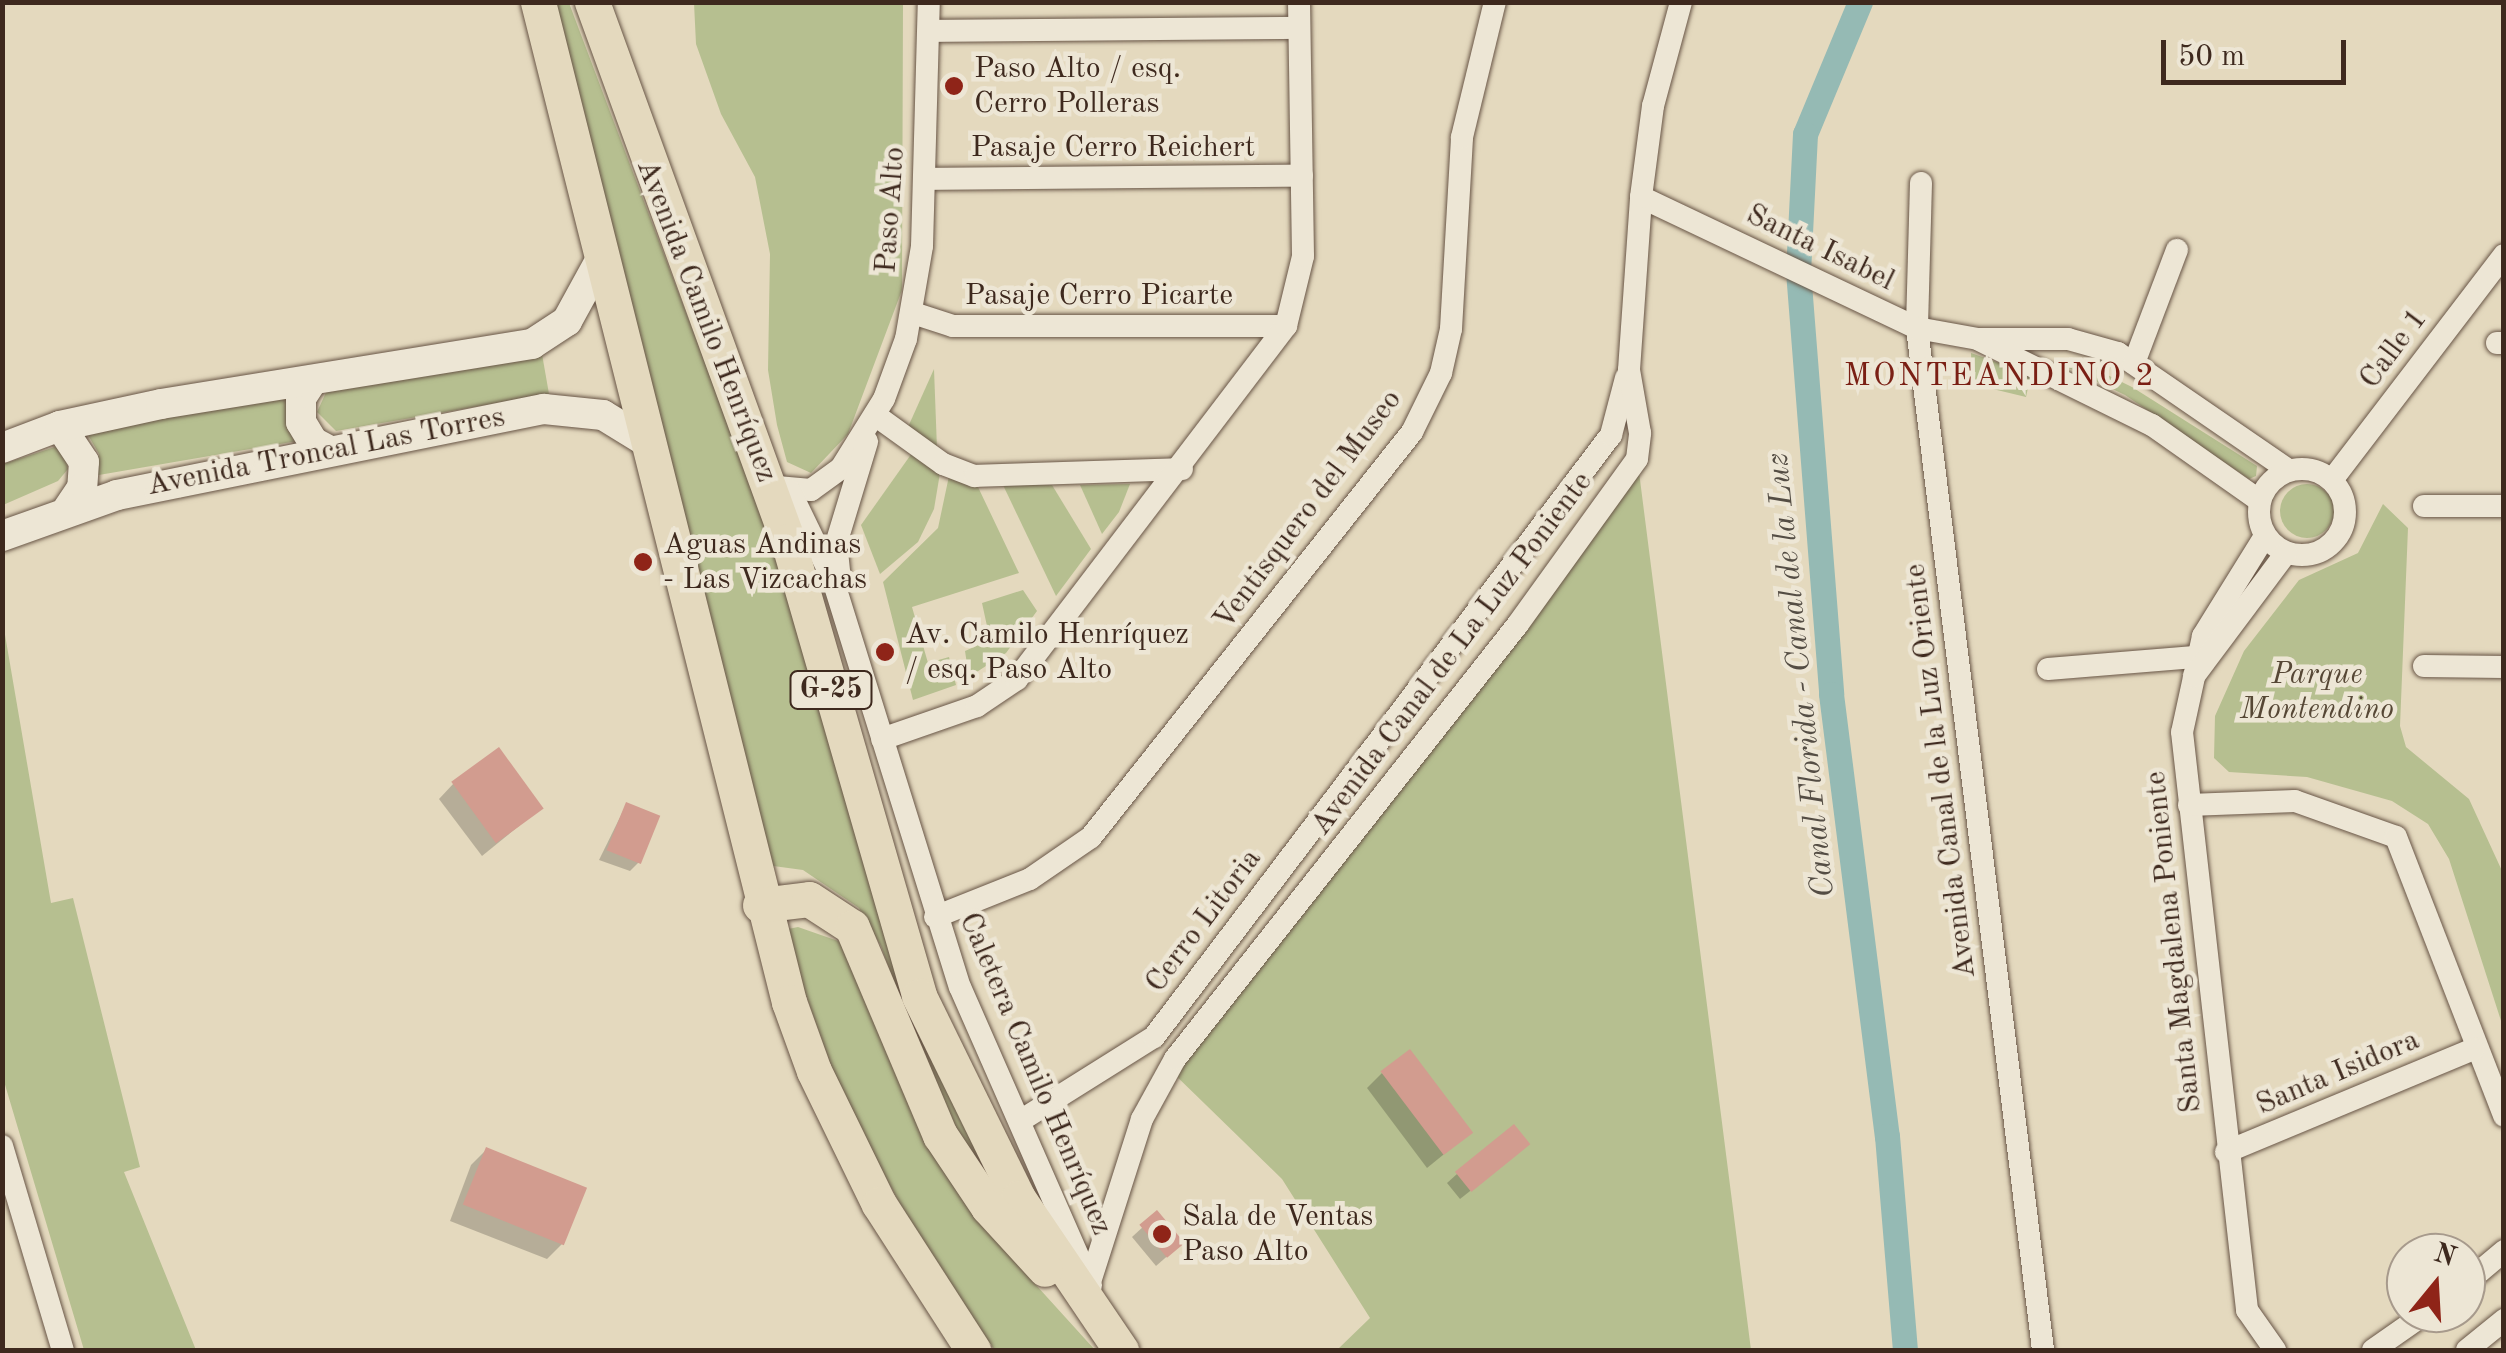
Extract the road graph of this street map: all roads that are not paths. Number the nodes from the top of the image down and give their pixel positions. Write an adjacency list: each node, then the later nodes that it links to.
1 (538, 2): 15 (main road)
2 (592, 2): 31 (main road, Avenida Camilo Henríquez / G-25)
3 (930, 2): 8 (street, Paso Alto)
4 (1298, 2): 7 (street)
5 (1496, 2): 47 (street, Ventisquero del Museo)
6 (1674, 4): 12 (street, Avenida Canal de La Luz Poniente)
7 (1299, 28): 8 (street); 9 (street)
8 (930, 31): 10 (street, Paso Alto)
9 (1302, 176): 10 (street, Pasaje Cerro Reichert); 17 (street)
10 (925, 179): 16 (street, Paso Alto)
11 (1920, 183): 18 (street, Avenida Canal de la Luz Oriente)
12 (1641, 197): 18 (street, Santa Isabel); 21 (street, Avenida Canal de La Luz Poniente)
13 (2177, 250): 20 (street)
14 (2504, 255): 30 (street, Calle 1)
15 (602, 257): 22 (street); 25 (main road)
16 (912, 313): 17 (street, Pasaje Cerro Picarte); 23 (street, Paso Alto)
17 (1286, 326): 28 (street)
18 (1917, 328): 19 (street, Santa Isabel); 59 (street, Avenida Canal de la Luz Oriente)
19 (1978, 339): 20 (street); 32 (street)
20 (2134, 363): 29 (street)
21 (1628, 370): 50 (street, Cerro Litoria); 53 (street, Avenida Canal de La Luz Poniente)
22 (312, 381): 24 (street); 27 (street)
23 (874, 414): 28 (street); 31 (street, Paso Alto); 39 (street, Paso Alto)
24 (60, 426): 26 (street); 35 (street)
25 (647, 442): 27 (street, Avenida Troncal Las Torres); 46 (main road)
26 (2, 448)
27 (328, 450): 35 (street, Avenida Troncal Las Torres)
28 (1182, 470): 44 (street)
29 (2288, 470): 30 (street); 32 (street)
30 (2332, 480): 38 (street)
31 (780, 488): 39 (street, Caletera Camilo Henríquez); 53 (main road, Avenida Camilo Henríquez / G-25)
32 (2260, 501): 37 (street)
33 (2424, 506): 34 (street)
34 (2504, 506)
35 (68, 510): 36 (street, Avenida Troncal Las Torres)
36 (2, 536)
37 (2265, 536): 38 (street); 41 (street, Santa Magdalena Poniente)
38 (2286, 553): 41 (street)
39 (844, 613): 44 (street, Caletera Camilo Henríquez)
40 (2424, 666): 42 (street)
41 (2195, 667): 43 (street); 45 (street, Santa Magdalena Poniente)
42 (2504, 667)
43 (2048, 669)
44 (882, 739): 47 (street, Caletera Camilo Henríquez)
45 (2189, 805): 48 (street); 52 (street, Santa Magdalena Poniente)
46 (760, 905): 53 (main road); 58 (main road)
47 (936, 917): 50 (street, Caletera Camilo Henríquez)
48 (2472, 1048): 49 (street); 52 (street, Santa Isidora)
49 (2504, 1116)
50 (1020, 1121): 53 (street, Caletera Camilo Henríquez)
51 (2, 1146): 57 (street)
52 (2226, 1152): 60 (street, Santa Magdalena Poniente)
53 (1086, 1290): 56 (main road, Avenida Camilo Henríquez / G-25)
54 (2504, 1320): 62 (street)
55 (2397, 1333): 61 (street)
56 (1116, 1345)
57 (63, 1350)
58 (974, 1350)
59 (2042, 1350)
60 (2275, 1350)
61 (2373, 1350)
62 (2467, 1350)

